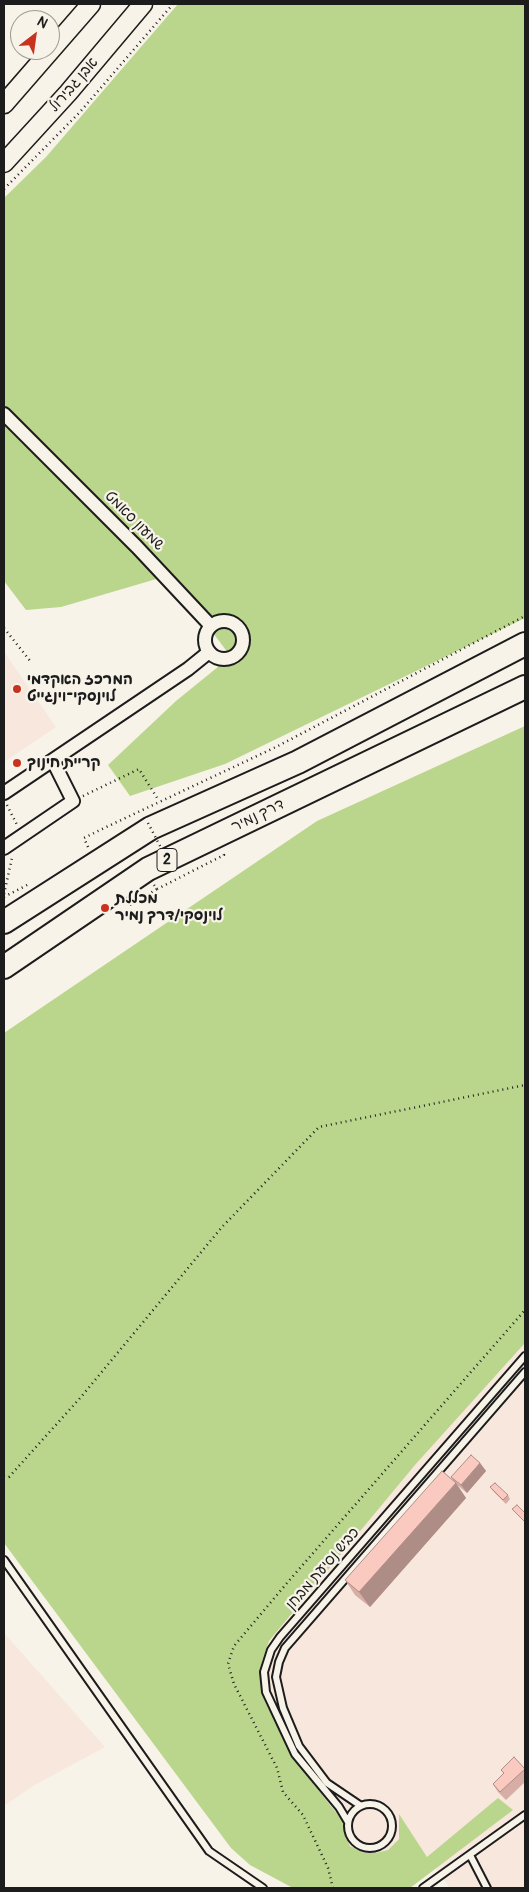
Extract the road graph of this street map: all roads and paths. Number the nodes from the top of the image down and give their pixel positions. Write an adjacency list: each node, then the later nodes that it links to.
1 (91, 4): 4 (street)
2 (142, 4): 5 (street, אבן גבירול)
3 (172, 4): 6 (path)
4 (4, 104)
5 (4, 163)
6 (4, 188)
7 (4, 403): 9 (street, שמעון סאמט)
8 (4, 414): 9 (street, שמעון סאמט)
9 (32, 442): 11 (street, שמעון סאמט)
10 (525, 616): 21 (path)
11 (211, 626): 14 (street); 14 (street)
12 (4, 628): 15 (path)
13 (525, 644): 32 (highway, 2)
14 (209, 652): 17 (street)
15 (31, 662)
16 (525, 687): 33 (highway, דרך נמיר / 2)
17 (53, 761): 18 (street); 20 (street)
18 (4, 793)
19 (4, 800): 24 (path)
20 (73, 801): 21 (path); 24 (street)
21 (159, 801): 22 (path); 26 (path)
22 (164, 807)
23 (148, 824): 27 (path, bridge)
24 (23, 835): 25 (street)
25 (4, 848)
26 (89, 851)
27 (170, 865)
28 (29, 883): 30 (path)
29 (157, 889): 31 (path)
30 (4, 897)
31 (123, 908)
32 (4, 922)
33 (4, 967)
34 (525, 1085): 37 (path)
35 (525, 1356): 41 (lane, כביש נסיעת מבחן)
36 (525, 1372): 39 (lane, כביש נסיעת מבחן)
37 (4, 1476)
38 (4, 1560): 43 (lane)
39 (361, 1806): 41 (lane); 41 (lane)
40 (525, 1815): 42 (lane)
41 (348, 1822)
42 (470, 1854): 44 (lane); 45 (lane)
43 (263, 1888)
44 (423, 1888)
45 (487, 1888)

